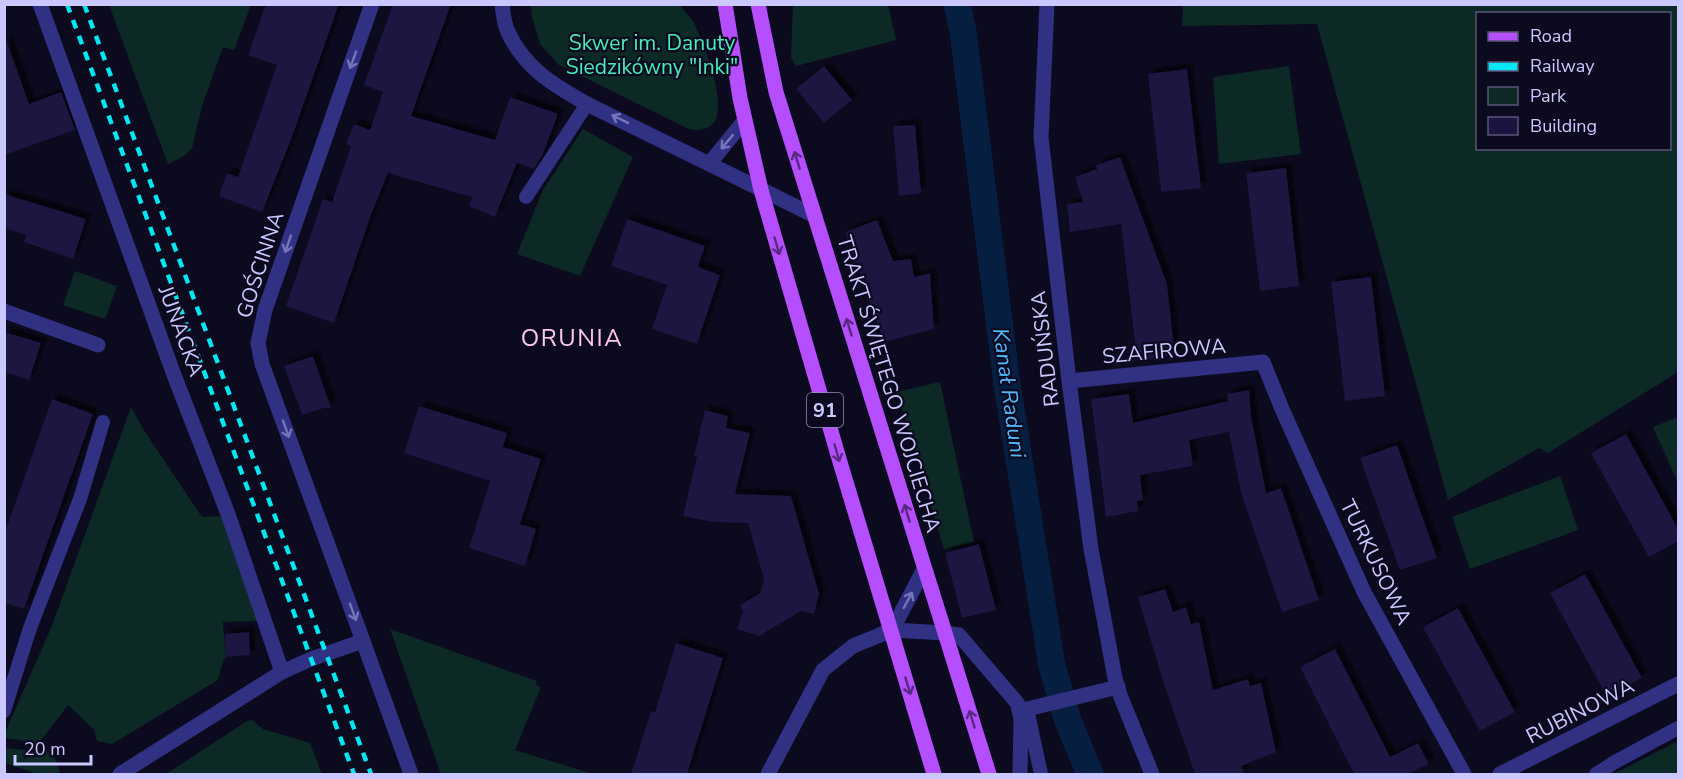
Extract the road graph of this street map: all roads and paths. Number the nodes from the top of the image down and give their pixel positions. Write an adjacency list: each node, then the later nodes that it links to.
1 (40, 4): 22 (street, JUNACKA)
2 (501, 4): 7 (street)
3 (724, 4): 8 (main road, 91)
4 (758, 4): 12 (main road, TRAKT ŚWIĘTEGO WOJCIECHA / 91, one-way to 4)
5 (1047, 4): 16 (street, RADUŃSKA)
6 (370, 5): 21 (street, GOŚCINNA, one-way to 21)
7 (587, 104): 9 (street, one-way to 7); 11 (lane)
8 (745, 120): 9 (street, one-way to 9); 10 (main road, 91)
9 (709, 164): 10 (street)
10 (761, 190): 12 (street); 19 (main road, 91, one-way to 19)
11 (526, 197)
12 (815, 216): 18 (main road, TRAKT ŚWIĘTEGO WOJCIECHA / 91, one-way to 12)
13 (4, 311): 14 (street)
14 (98, 345)
15 (1263, 362): 16 (street, SZAFIROWA); 36 (street, TURKUSOWA)
16 (1069, 381): 24 (street, RADUŃSKA)
17 (103, 422): 26 (lane)
18 (924, 569): 19 (street, one-way to 18); 20 (main road, TRAKT ŚWIĘTEGO WOJCIECHA / 91)
19 (892, 630): 20 (street); 30 (street); 31 (main road, 91, one-way to 31)
20 (945, 633): 25 (street); 32 (main road, TRAKT ŚWIĘTEGO WOJCIECHA / 91, one-way to 20)
21 (363, 640): 22 (street); 29 (street, GOŚCINNA)
22 (282, 672): 28 (street)
23 (1678, 684): 37 (street, RUBINOWA)
24 (1118, 687): 25 (street); 35 (street, RADUŃSKA)
25 (1028, 709): 33 (street); 34 (lane)
26 (4, 711)
27 (1678, 729): 38 (lane)
28 (120, 774)
29 (411, 774)
30 (768, 774)
31 (934, 774)
32 (989, 774)
33 (1020, 774)
34 (1041, 774)
35 (1152, 774)
36 (1464, 774)
37 (1500, 774)
38 (1596, 774)

